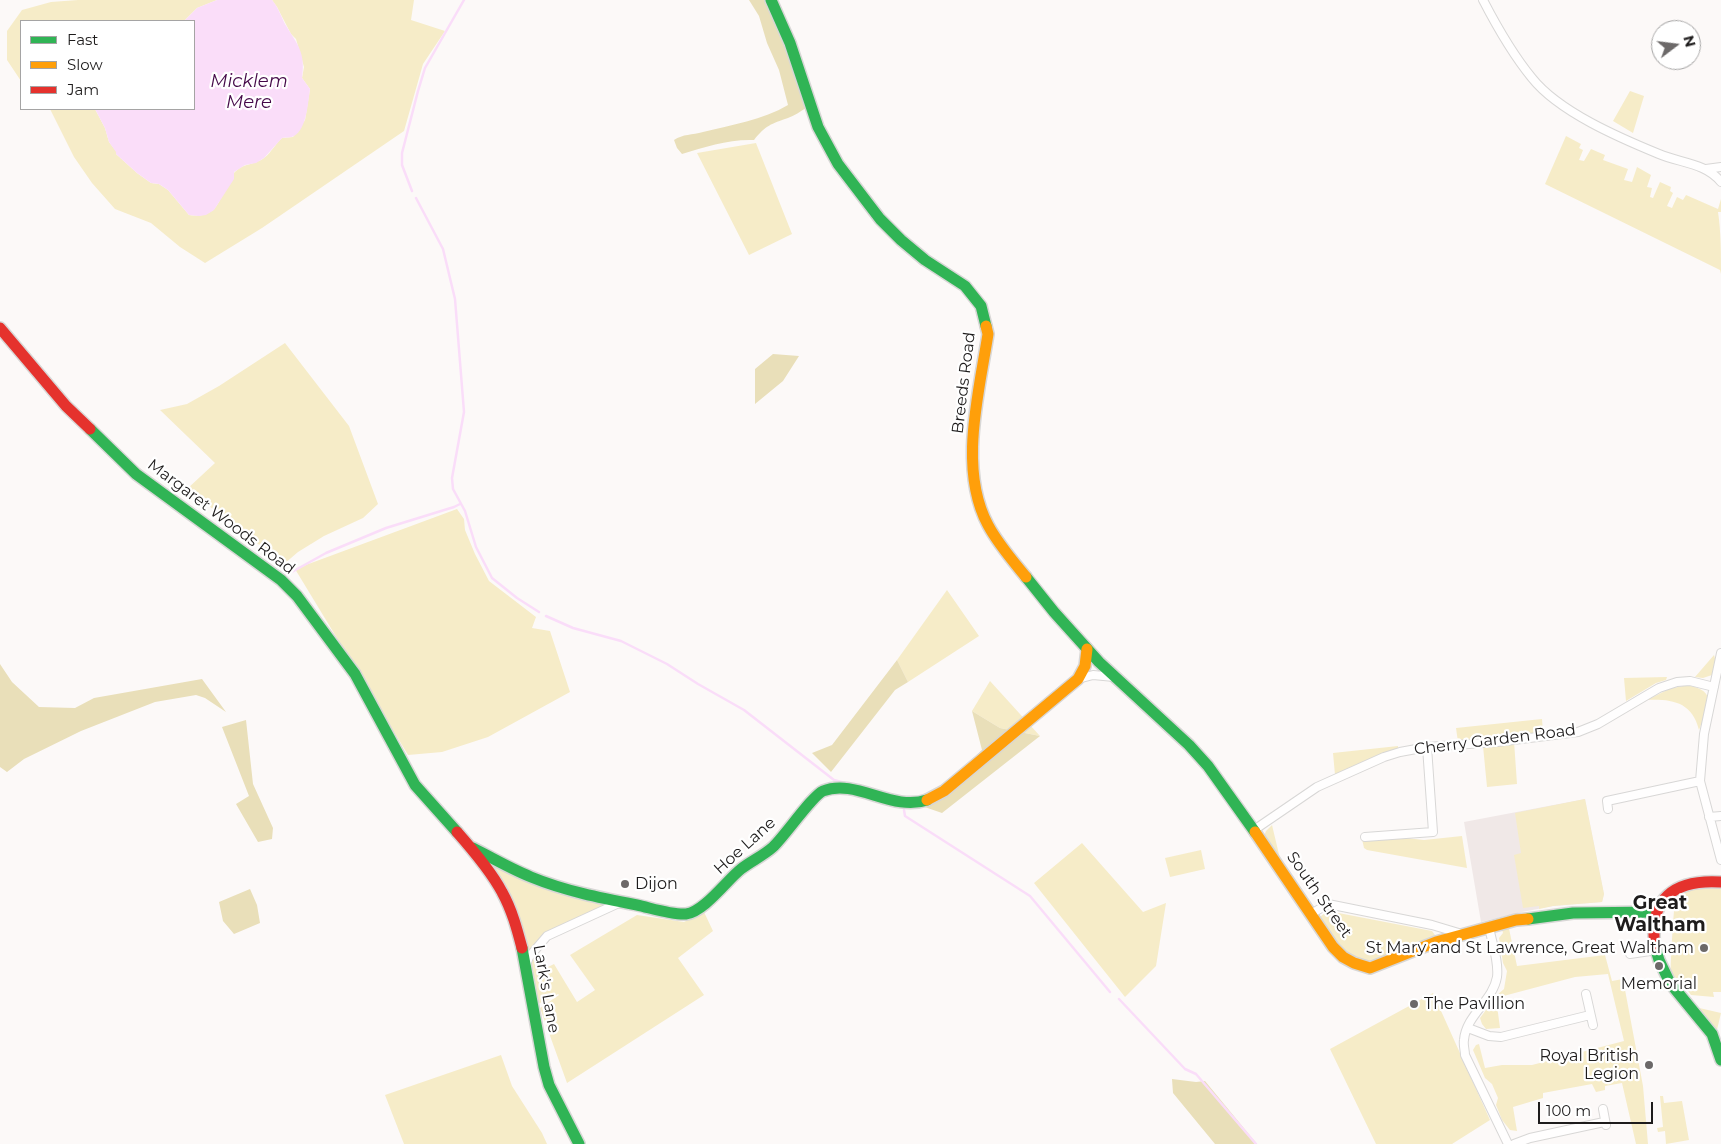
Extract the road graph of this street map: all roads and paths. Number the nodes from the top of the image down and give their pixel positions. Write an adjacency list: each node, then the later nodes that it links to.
1 (771, 0): 7 (street, Breeds Road)
2 (1483, 0): 4 (street)
3 (1721, 167): 4 (street)
4 (1706, 169): 5 (street)
5 (1721, 182)
6 (0, 328): 19 (street, Margaret Woods Road)
7 (1087, 649): 9 (street, Breeds Road); 10 (street)
8 (1721, 653): 11 (street)
9 (1114, 678): 10 (street); 17 (street, South Street)
10 (1078, 679): 22 (street, Hoe Lane)
11 (1714, 687): 12 (street, Cherry Garden Road); 13 (street)
12 (1427, 747): 17 (street, Cherry Garden Road); 18 (street)
13 (1700, 781): 14 (street); 16 (street)
14 (1608, 809)
15 (1721, 816): 16 (street)
16 (1709, 817): 20 (street)
17 (1254, 830): 24 (street, South Street)
18 (1365, 836)
19 (469, 846): 22 (street, Hoe Lane); 29 (street, Lark's Lane)
20 (1721, 860)
21 (1721, 882): 23 (street)
22 (622, 902): 29 (street)
23 (1655, 912): 25 (street, South Street); 27 (street)
24 (1311, 914): 26 (street); 26 (street, South Street)
25 (1489, 927): 26 (street, South Street); 33 (street)
26 (1462, 934)
27 (1657, 950): 28 (street); 34 (street)
28 (1630, 954)
29 (526, 965): 36 (street, Lark's Lane)
30 (1586, 994): 31 (street)
31 (1590, 1015): 32 (street); 33 (street)
32 (1593, 1025)
33 (1468, 1028): 37 (street)
34 (1721, 1060)
35 (1603, 1108): 38 (street)
36 (578, 1144)
37 (1508, 1144)
38 (1514, 1144)

